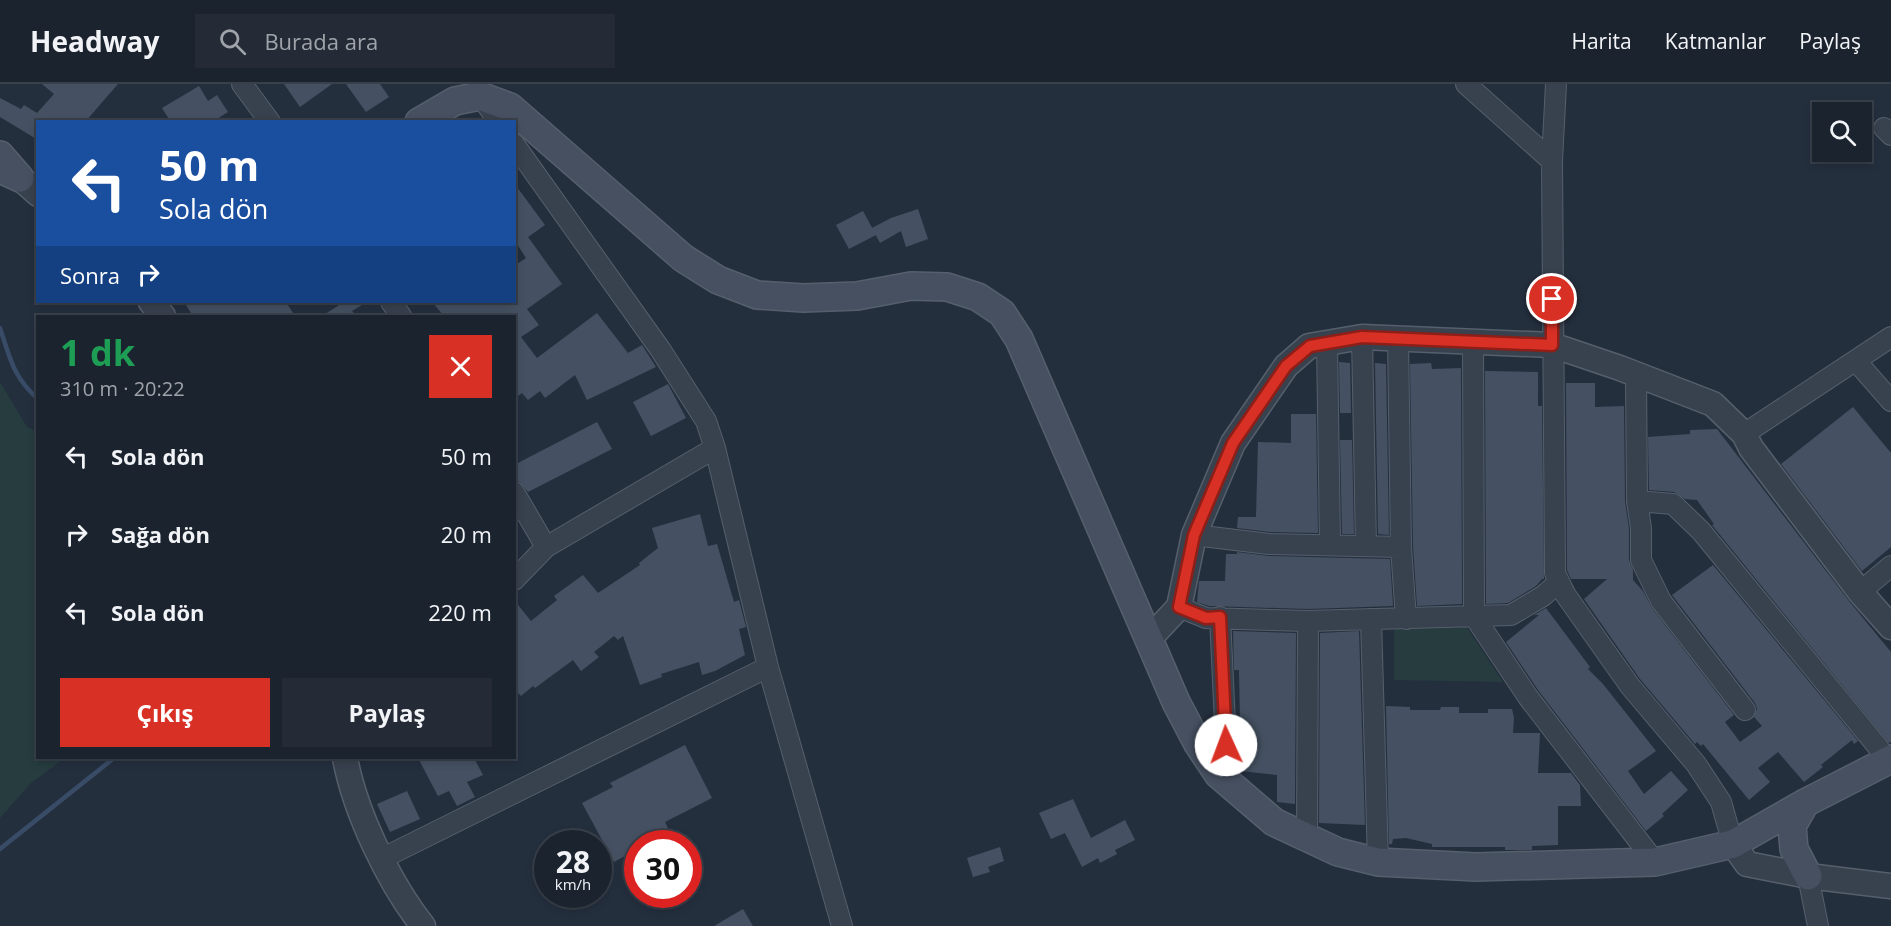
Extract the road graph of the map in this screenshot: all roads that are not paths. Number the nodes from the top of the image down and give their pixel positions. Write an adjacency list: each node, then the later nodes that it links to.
1 (243, 84): 5 (street)
2 (1466, 84): 10 (street)
3 (1556, 84): 10 (street)
4 (476, 90): 6 (main road); 7 (street); 43 (main road)
5 (269, 120)
6 (422, 120)
7 (498, 120)
8 (516, 147): 24 (street)
9 (0, 155): 11 (main road)
10 (1552, 161): 19 (street)
11 (19, 180)
12 (152, 303): 13 (street)
13 (162, 315)
14 (1891, 336): 20 (street)
15 (1362, 337): 16 (street); 18 (street); 29 (street)
16 (1398, 339): 17 (street); 30 (street)
17 (1473, 342): 19 (street); 37 (street)
18 (1328, 343): 27 (street); 28 (street)
19 (1552, 345): 21 (street); 34 (street)
20 (1856, 361): 22 (street); 23 (street)
21 (1636, 374): 23 (street); 26 (street)
22 (1891, 401)
23 (1744, 434): 35 (street)
24 (715, 448): 31 (street); 44 (street)
25 (516, 495): 31 (street)
26 (1637, 501): 45 (street); 47 (street)
27 (1194, 535): 28 (street); 36 (street)
28 (1330, 544): 29 (street)
29 (1366, 546): 30 (street)
30 (1401, 546): 40 (street)
31 (546, 547): 33 (street)
32 (1891, 566): 35 (street)
33 (516, 578)
34 (1559, 582): 37 (street); 51 (street)
35 (1860, 592): 42 (street)
36 (1179, 607): 38 (street); 43 (street)
37 (1474, 616): 40 (street); 54 (street)
38 (1220, 617): 41 (street); 48 (street)
39 (1371, 619): 40 (street); 41 (street); 53 (street)
40 (1406, 619)
41 (1308, 621): 50 (street)
42 (1891, 627)
43 (1149, 639): 48 (main road)
44 (768, 667): 52 (street); 58 (street)
45 (1744, 710)
46 (345, 759): 52 (street)
47 (1889, 760): 49 (main road)
48 (1218, 774): 50 (main road)
49 (1805, 803): 51 (main road); 55 (main road)
50 (1307, 839): 53 (main road)
51 (1733, 844): 54 (main road); 55 (street)
52 (381, 859): 57 (street)
53 (1378, 862): 54 (main road)
54 (1655, 862)
55 (1808, 876): 56 (street); 59 (street)
56 (1891, 886)
57 (423, 926)
58 (842, 926)
59 (1818, 926)

